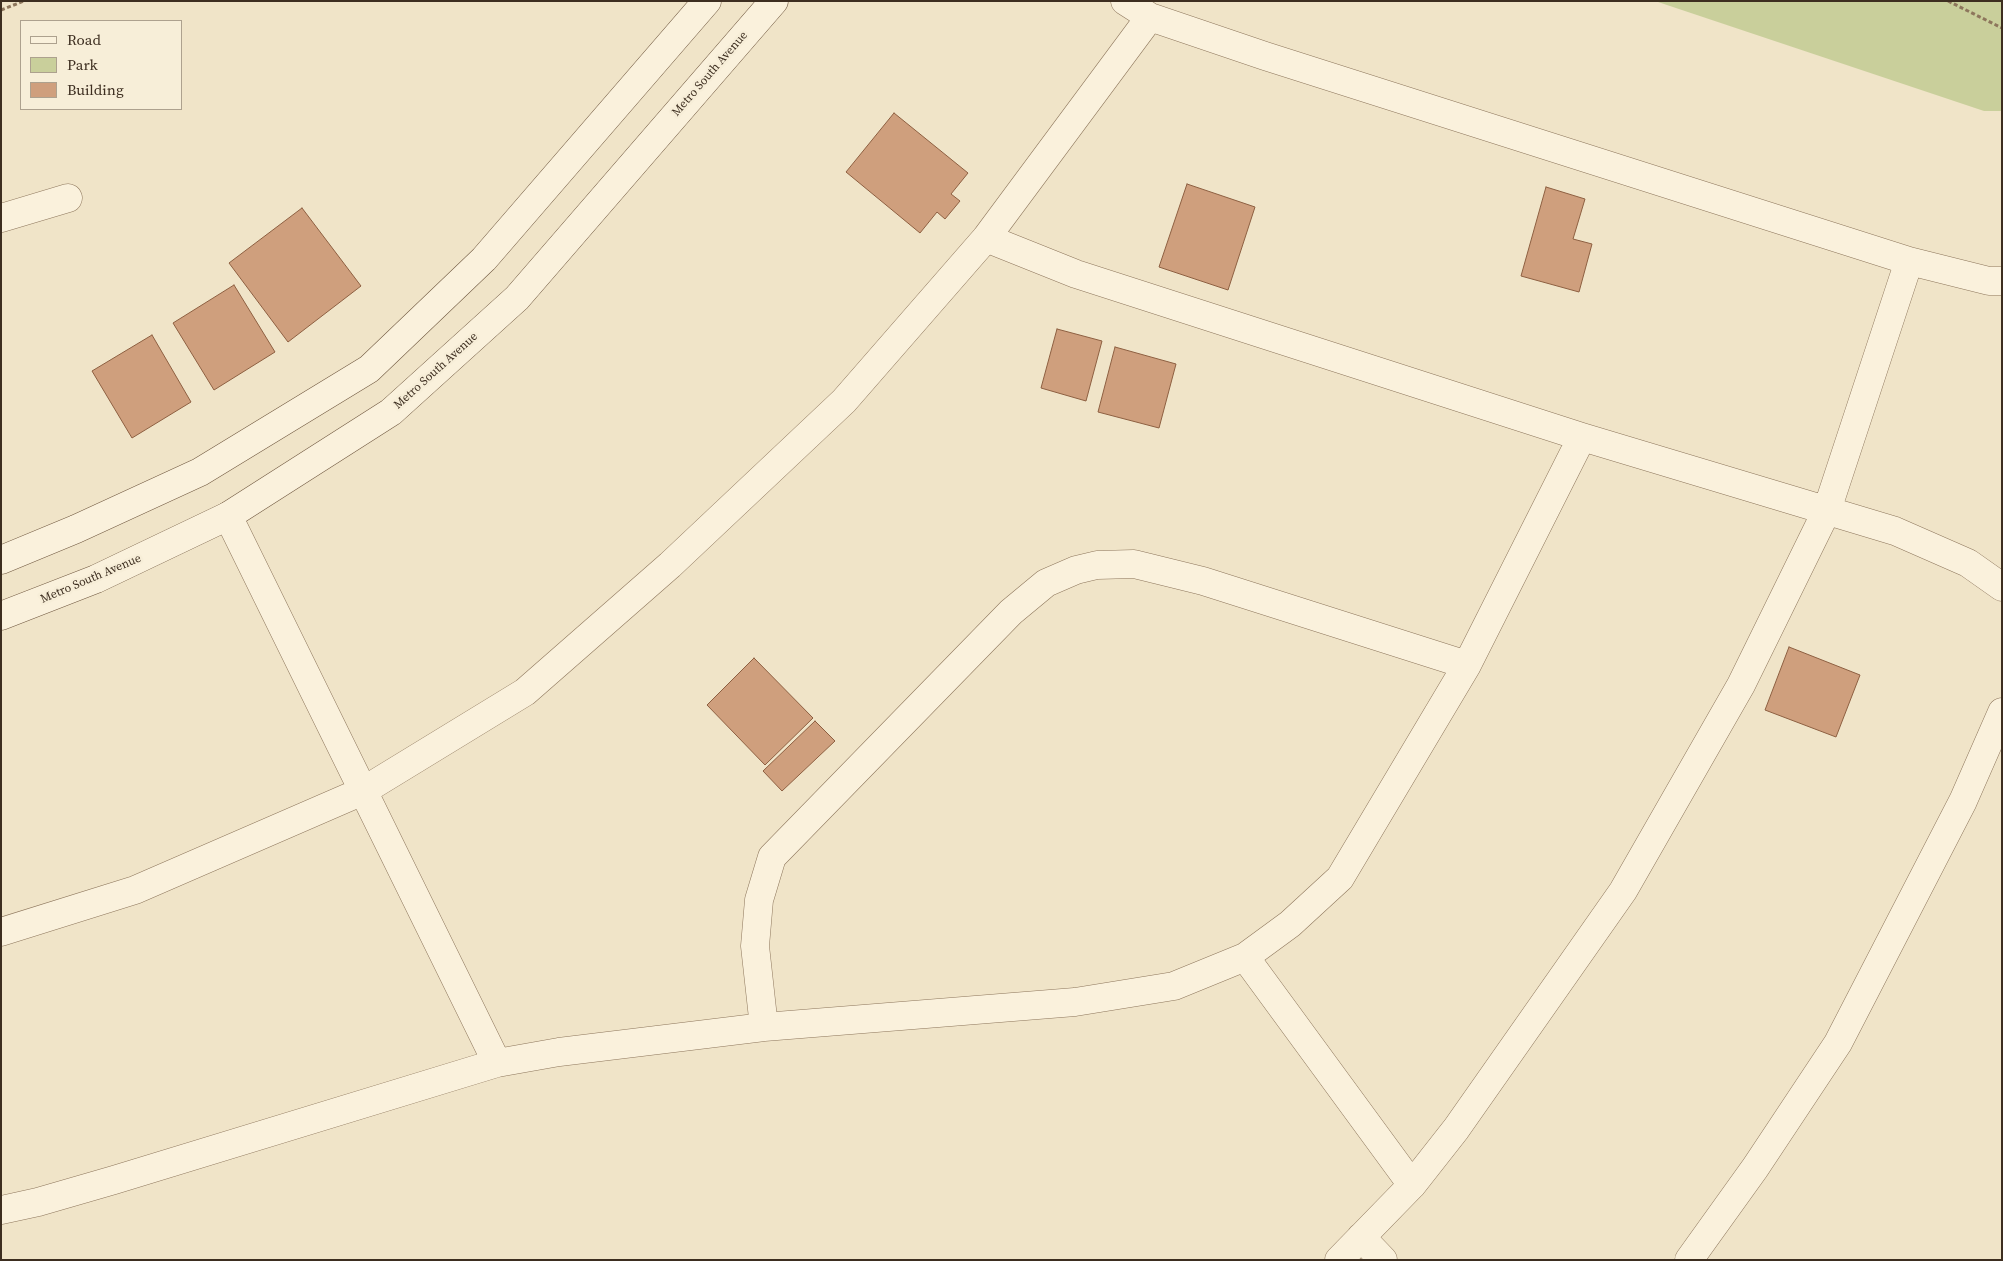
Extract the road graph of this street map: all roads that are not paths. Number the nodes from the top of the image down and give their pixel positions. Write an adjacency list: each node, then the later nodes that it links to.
1 (707, 1): 13 (street)
2 (774, 1): 12 (street, Metro South Avenue)
3 (1126, 1): 4 (street)
4 (1150, 17): 7 (street); 8 (street)
5 (68, 198): 6 (street)
6 (1, 218)
7 (986, 238): 10 (street); 18 (street)
8 (1909, 261): 9 (street); 11 (street)
9 (1998, 283)
10 (1582, 437): 11 (street); 16 (street)
11 (1827, 510): 14 (street); 23 (street)
12 (228, 516): 15 (street, Metro South Avenue); 18 (street)
13 (1, 560)
14 (2002, 586)
15 (1, 616)
16 (1467, 665): 20 (street); 21 (street)
17 (2002, 712): 28 (street)
18 (363, 792): 19 (street); 22 (street)
19 (1, 932)
20 (1245, 957): 21 (street); 23 (street)
21 (764, 1027): 22 (street)
22 (497, 1063): 24 (street)
23 (1412, 1185): 25 (street)
24 (1, 1210)
25 (1360, 1237): 26 (street); 27 (street)
26 (1339, 1260)
27 (1384, 1260)
28 (1689, 1260)

